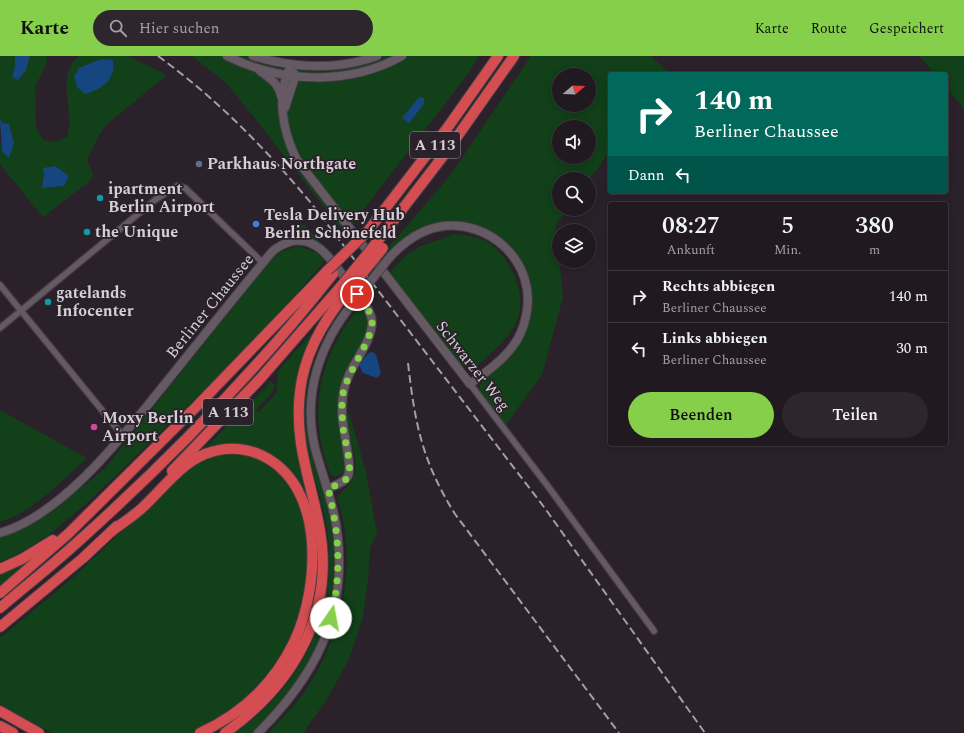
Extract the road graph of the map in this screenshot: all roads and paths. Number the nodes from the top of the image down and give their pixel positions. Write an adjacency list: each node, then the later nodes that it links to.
1 (227, 56): 8 (street)
2 (253, 56): 7 (street)
3 (377, 56): 7 (street)
4 (402, 56): 10 (street)
5 (498, 56): 14 (highway, A 113, bridge)
6 (514, 56): 16 (highway, A 113, bridge)
7 (291, 65): 9 (street, Schwarzer Weg); 10 (street)
8 (259, 70): 9 (street); 11 (street)
9 (285, 75): 10 (street); 11 (street, Schwarzer Weg)
10 (295, 77): 12 (street, Schwarzer Weg)
11 (282, 101): 12 (street, Schwarzer Weg)
12 (283, 114): 19 (street, Schwarzer Weg)
13 (263, 262): 17 (street); 20 (street, Berliner Chaussee); 22 (street, Berliner Chaussee)
14 (331, 272): 21 (highway); 27 (highway, A 113)
15 (0, 285): 17 (street)
16 (344, 288): 23 (highway, A 113); 36 (highway)
17 (20, 311): 18 (street); 20 (street)
18 (0, 328)
19 (470, 384): 22 (street, bridge); 29 (street, Schwarzer Weg)
20 (123, 436): 24 (street, Berliner Chaussee)
21 (128, 474): 25 (highway); 26 (highway)
22 (328, 488): 37 (street)
23 (112, 531): 28 (highway, A 113); 35 (highway)
24 (0, 533)
25 (0, 568)
26 (0, 593)
27 (0, 608)
28 (0, 627)
29 (654, 631)
30 (0, 711): 34 (highway)
31 (0, 726): 32 (highway); 33 (highway)
32 (8, 733)
33 (13, 733)
34 (39, 733)
35 (200, 733)
36 (225, 733)
37 (258, 733)

